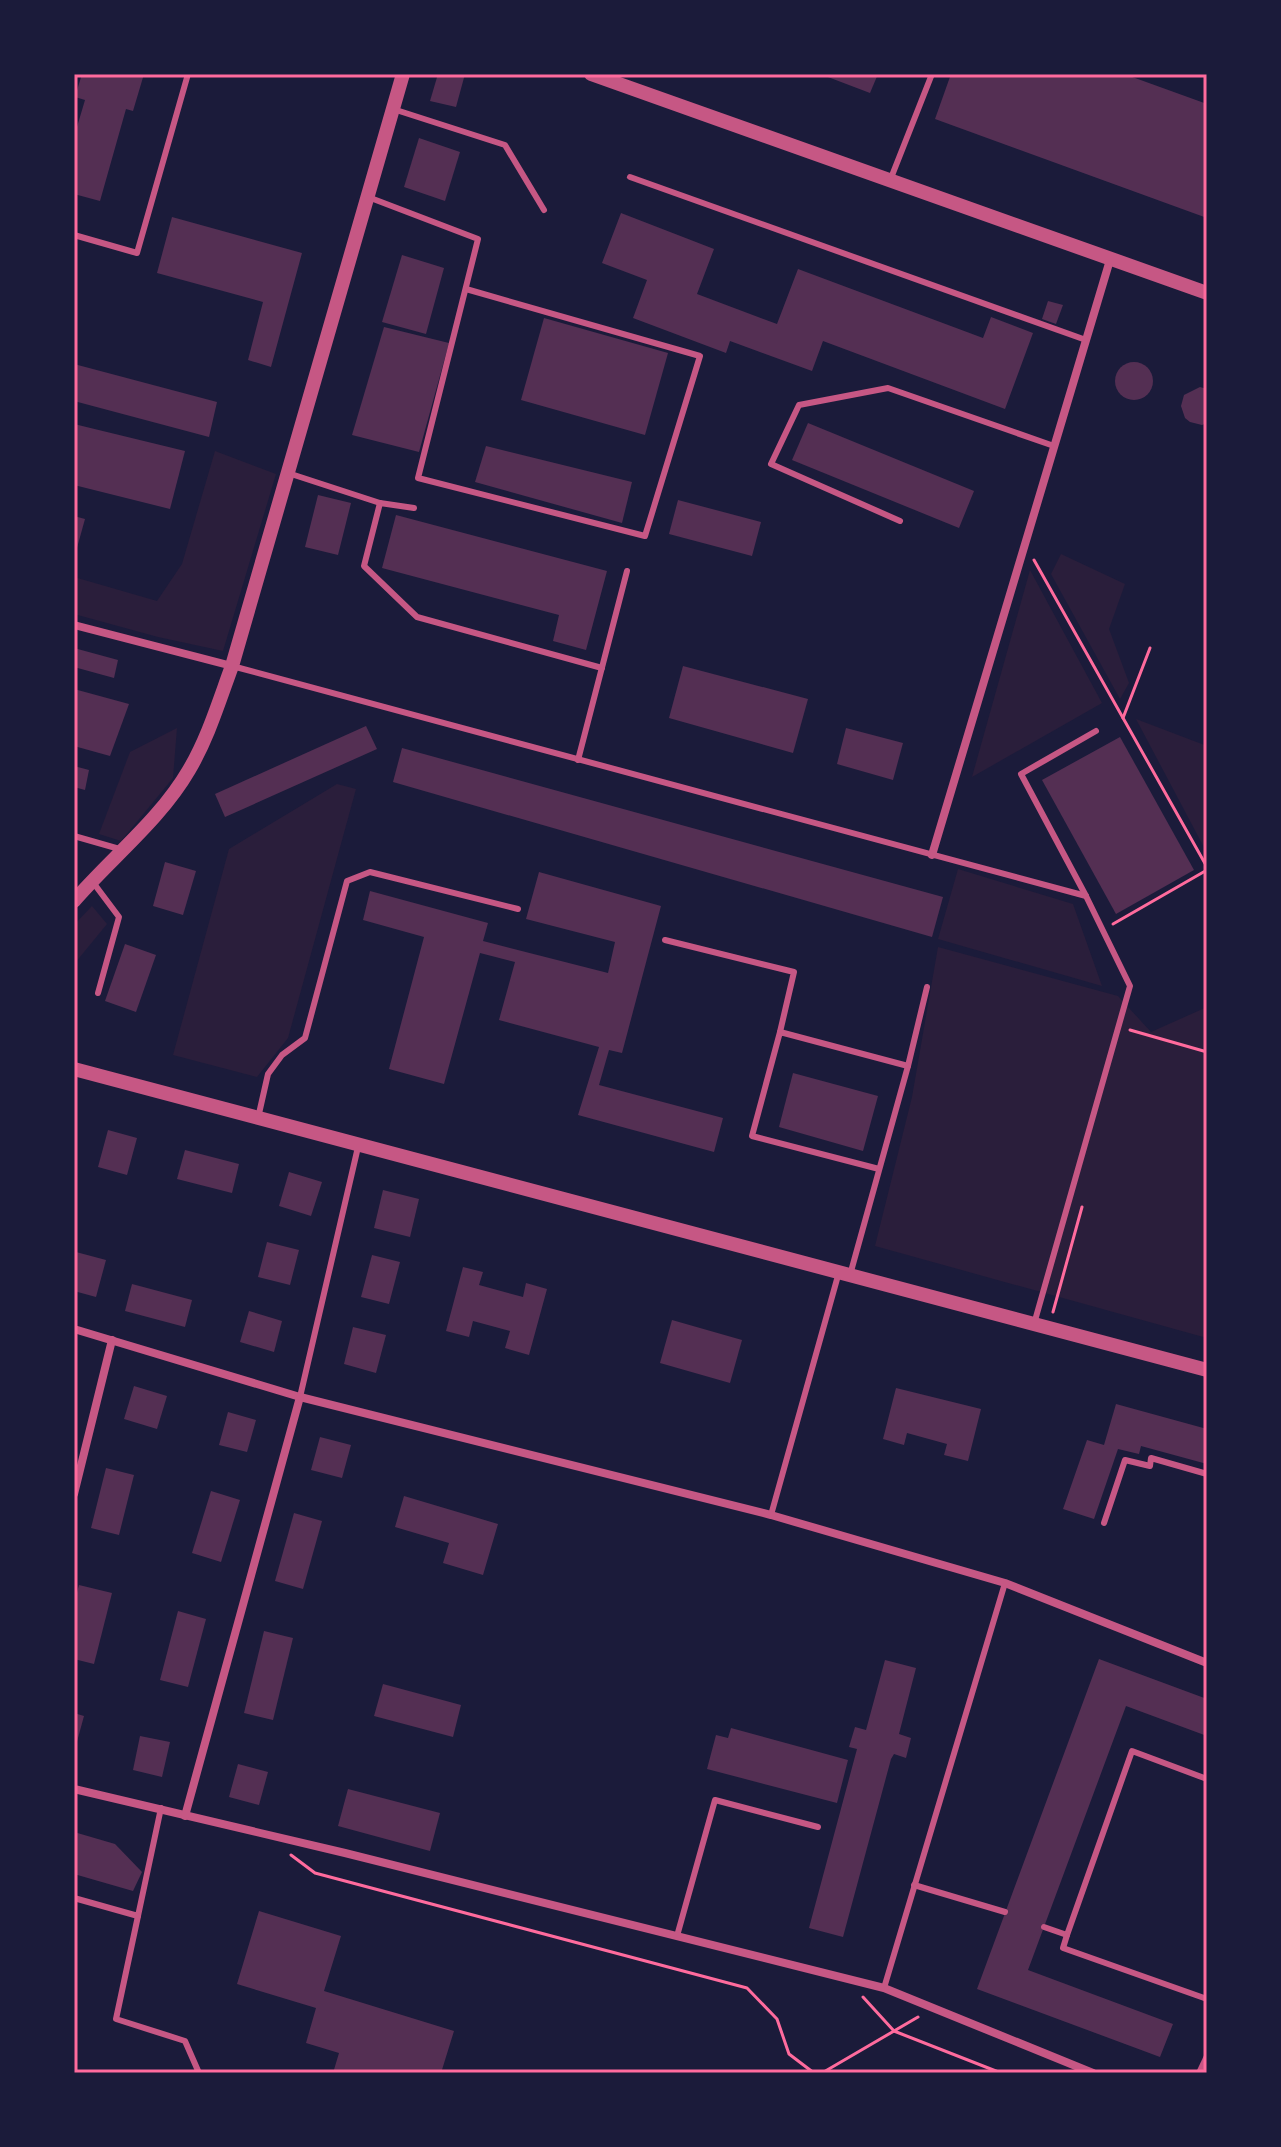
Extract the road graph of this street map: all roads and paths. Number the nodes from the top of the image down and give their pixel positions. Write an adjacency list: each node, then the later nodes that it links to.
1 (188, 74): 11 (lane)
2 (403, 74): 6 (street)
3 (591, 74): 5 (street)
4 (932, 74): 8 (lane)
5 (615, 78): 8 (street)
6 (393, 109): 9 (street); 10 (lane)
7 (630, 177): 15 (lane)
8 (889, 181): 12 (street)
9 (368, 197): 13 (lane); 17 (street)
10 (544, 210)
11 (74, 235)
12 (1110, 260): 14 (street); 15 (street)
13 (466, 289): 13 (lane)
14 (1207, 293)
15 (1086, 340): 16 (street)
16 (1054, 446): 20 (lane); 21 (street)
17 (288, 472): 18 (lane); 25 (street)
18 (380, 503): 19 (lane); 26 (lane)
19 (414, 508)
20 (900, 521)
21 (1025, 544): 27 (path); 32 (street)
22 (627, 571): 26 (lane)
23 (74, 625): 25 (street)
24 (1150, 648): 27 (path)
25 (232, 666): 29 (lane); 31 (street)
26 (602, 668): 29 (lane)
27 (1123, 718): 33 (path)
28 (1096, 731): 35 (lane)
29 (578, 760): 32 (lane)
30 (74, 836): 31 (lane)
31 (123, 850): 34 (street)
32 (932, 855): 35 (lane)
33 (1207, 867)
34 (92, 880): 36 (street); 40 (lane)
35 (1086, 896): 50 (lane)
36 (74, 901)
37 (518, 909): 46 (lane)
38 (665, 940): 42 (lane)
39 (927, 987): 44 (lane)
40 (98, 993)
41 (1130, 1030): 43 (path)
42 (780, 1032): 44 (lane); 48 (lane)
43 (1207, 1052)
44 (908, 1066): 48 (lane)
45 (74, 1069): 46 (street)
46 (258, 1118): 47 (street)
47 (359, 1145): 49 (street); 54 (lane)
48 (879, 1169): 49 (lane)
49 (844, 1274): 50 (street); 57 (lane)
50 (1034, 1324): 53 (street)
51 (74, 1329): 52 (street)
52 (112, 1340): 54 (street); 56 (street)
53 (1207, 1370)
54 (300, 1397): 57 (street); 64 (street)
55 (1207, 1474): 58 (lane)
56 (74, 1494)
57 (771, 1515): 59 (street)
58 (1104, 1523)
59 (1005, 1583): 60 (street); 67 (lane)
60 (1207, 1663)
61 (1207, 1779): 72 (lane)
62 (74, 1789): 63 (street)
63 (161, 1808): 64 (street); 70 (lane)
64 (185, 1816): 73 (street)
65 (818, 1827): 73 (lane)
66 (284, 1850): 81 (path)
67 (914, 1885): 69 (lane); 74 (lane)
68 (74, 1898): 70 (lane)
69 (1005, 1912)
70 (138, 1916): 80 (lane)
71 (1044, 1927): 72 (lane)
72 (1067, 1935): 76 (lane)
73 (677, 1936): 74 (street)
74 (884, 1988): 77 (street)
75 (862, 1996): 78 (path)
76 (1207, 1999)
77 (931, 2009): 78 (path); 84 (street)
78 (894, 2031): 82 (path); 83 (path)
79 (1207, 2056): 85 (lane)
80 (199, 2073)
81 (814, 2073)
82 (822, 2073)
83 (1001, 2073)
84 (1093, 2073)
85 (1199, 2073)

